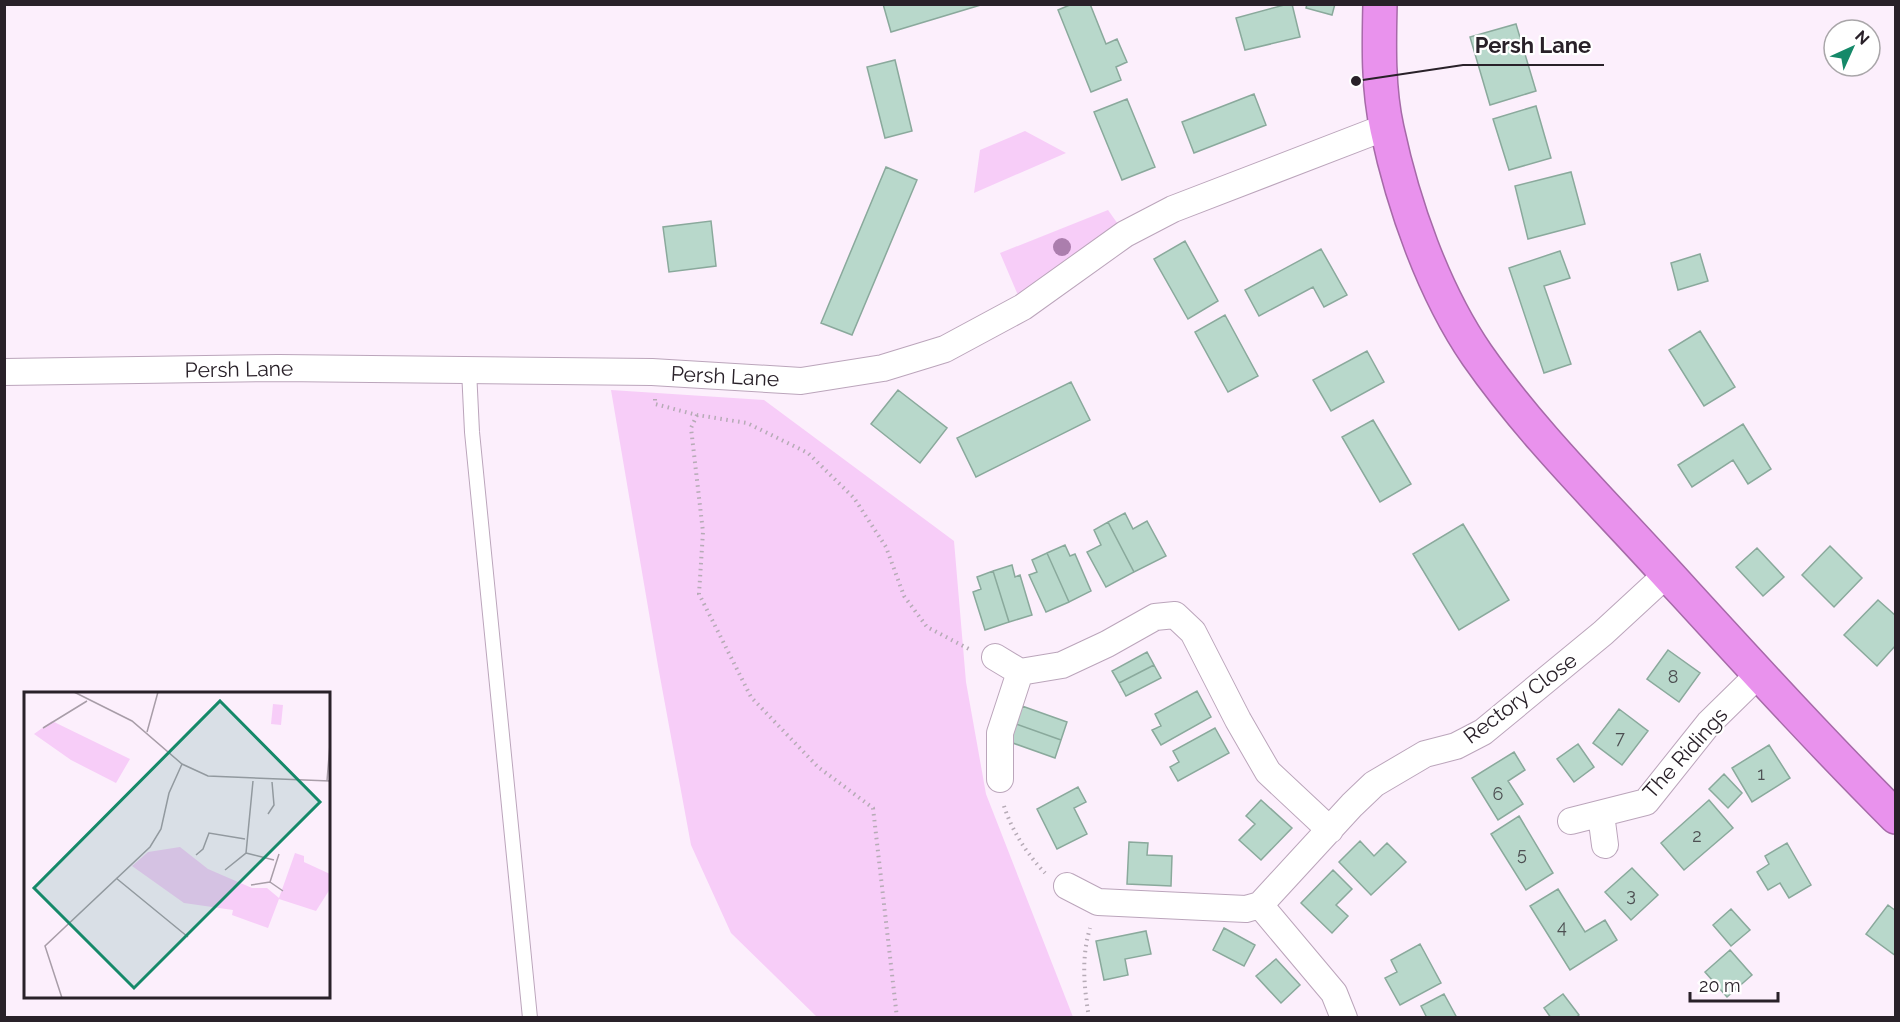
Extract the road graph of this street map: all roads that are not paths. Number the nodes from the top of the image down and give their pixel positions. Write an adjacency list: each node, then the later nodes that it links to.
1 (1380, 4): 2 (highway)
2 (1386, 127): 3 (street, Persh Lane); 5 (highway)
3 (469, 370): 4 (street, Persh Lane); 17 (lane)
4 (4, 372)
5 (1667, 574): 8 (highway); 13 (street, Rectory Close)
6 (995, 657): 7 (street)
7 (1020, 672): 9 (street); 13 (street)
8 (1758, 675): 10 (street, The Ridings); 11 (highway)
9 (1000, 779)
10 (1601, 814): 12 (street, The Ridings); 14 (street)
11 (1896, 817)
12 (1571, 821)
13 (1330, 830): 16 (street, Rectory Close)
14 (1605, 845)
15 (1067, 886): 16 (street)
16 (1260, 905): 18 (street)
17 (530, 1017)
18 (1344, 1017)

